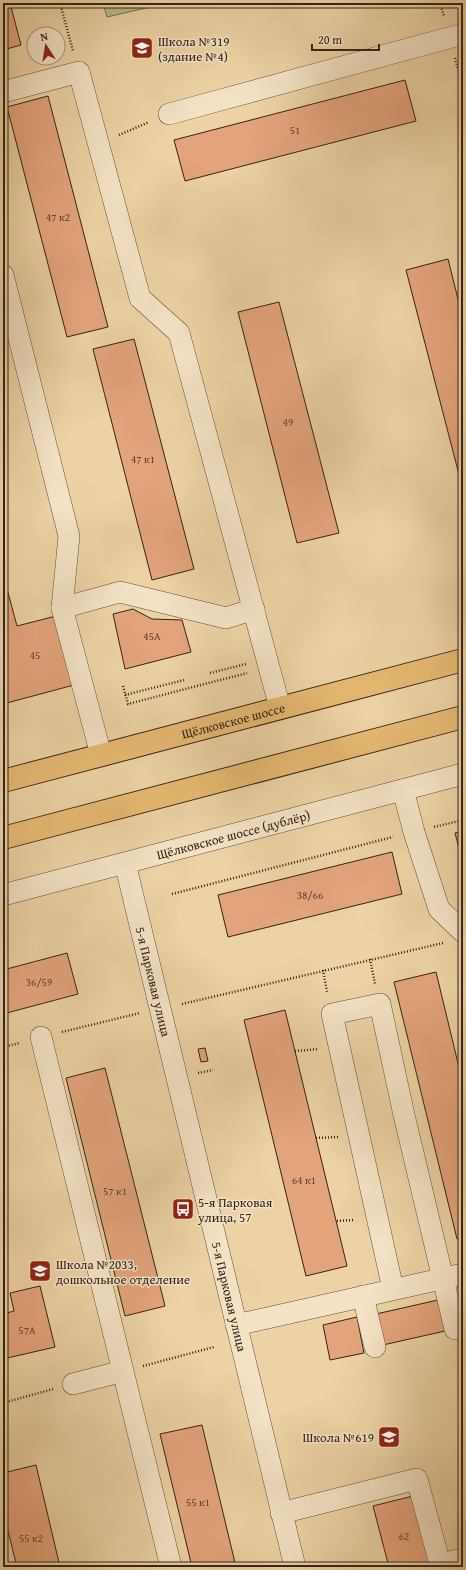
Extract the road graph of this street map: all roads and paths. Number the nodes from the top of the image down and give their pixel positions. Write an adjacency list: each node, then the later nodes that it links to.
1 (60, 3): 3 (path)
2 (463, 34): 5 (street)
3 (78, 72): 4 (street); 6 (street)
4 (3, 92)
5 (169, 114): 6 (path)
6 (98, 144): 9 (street)
7 (3, 275): 8 (street)
8 (62, 608): 9 (street); 19 (street)
9 (254, 609): 17 (street)
10 (463, 660): 17 (main road, Щёлковское шоссе)
11 (245, 664): 13 (path)
12 (251, 672): 16 (path)
13 (210, 673)
14 (184, 680): 16 (path)
15 (123, 686): 16 (path)
16 (125, 696)
17 (280, 708): 19 (main road, Щёлковское шоссе)
18 (463, 718): 25 (main road)
19 (101, 755): 21 (main road, Щёлковское шоссе)
20 (463, 774): 22 (street, Щёлковское шоссе (дублёр))
21 (3, 781)
22 (403, 790): 24 (street); 26 (street, Щёлковское шоссе (дублёр))
23 (463, 820): 24 (path)
24 (414, 832): 27 (path); 29 (street)
25 (3, 838)
26 (125, 863): 28 (street, Щёлковское шоссе (дублёр)); 34 (street, 5-я Парковая улица)
27 (172, 894)
28 (3, 895)
29 (463, 932)
30 (444, 943): 31 (path)
31 (323, 970): 32 (path); 33 (path)
32 (326, 989)
33 (182, 1003)
34 (160, 1007): 35 (path); 40 (street, 5-я Парковая улица)
35 (40, 1037): 44 (street)
36 (463, 1274): 37 (street)
37 (442, 1279): 38 (street); 38 (street); 41 (street)
38 (393, 1289): 39 (street)
39 (363, 1296): 40 (street); 43 (street)
40 (236, 1325): 47 (street, 5-я Парковая улица)
41 (454, 1329)
42 (214, 1347): 44 (path)
43 (375, 1347)
44 (123, 1371): 45 (street); 49 (street)
45 (73, 1384): 46 (path)
46 (3, 1403)
47 (281, 1513): 48 (street); 50 (street, 5-я Парковая улица)
48 (463, 1559)
49 (172, 1567)
50 (295, 1567)

